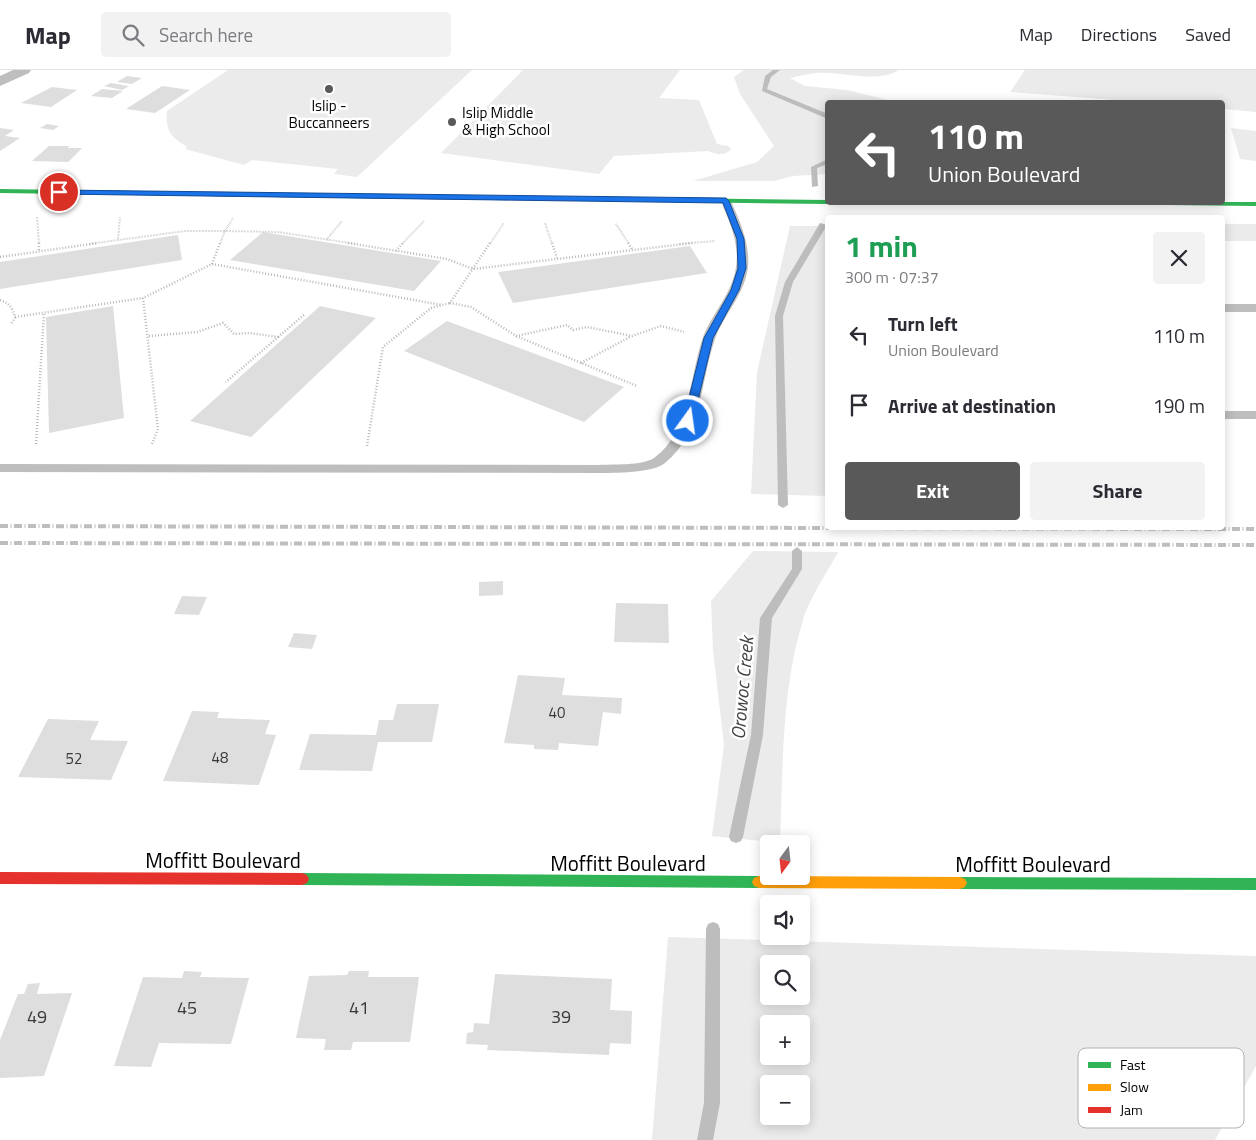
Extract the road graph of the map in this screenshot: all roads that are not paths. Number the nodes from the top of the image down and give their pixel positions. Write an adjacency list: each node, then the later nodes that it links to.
1 (24, 70): 2 (street)
2 (0, 82)
3 (0, 191): 4 (main road)
4 (726, 201): 5 (main road); 12 (lane)
5 (825, 202)
6 (1225, 204): 7 (main road)
7 (1256, 204)
8 (1225, 308): 9 (lane)
9 (1256, 308)
10 (1225, 415): 11 (lane)
11 (1256, 415)
12 (0, 468)
13 (0, 878): 14 (main road, Moffitt Boulevard)
14 (1256, 884)

